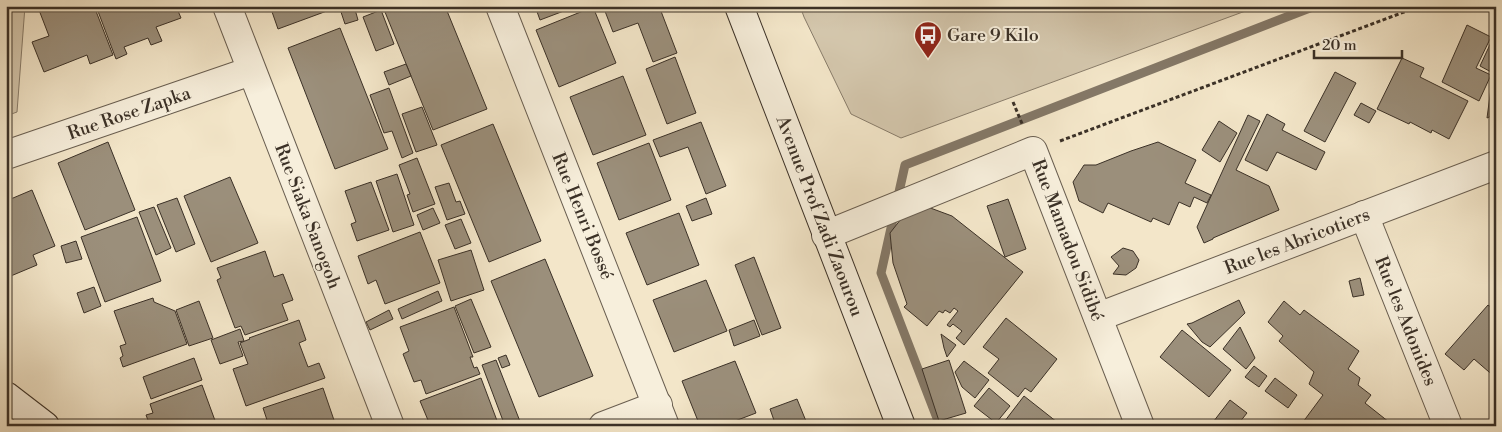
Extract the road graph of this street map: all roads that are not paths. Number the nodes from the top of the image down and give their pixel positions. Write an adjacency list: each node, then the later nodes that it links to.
1 (227, 6): 4 (street, Rue Siaka Sanogoh)
2 (500, 6): 11 (street, Rue Henri Bossé)
3 (739, 6): 8 (street, Avenue Prof Zadi Zaourou)
4 (252, 71): 5 (street, Rue Rose Zapka); 13 (street, Rue Siaka Sanogoh)
5 (6, 155)
6 (1496, 165): 7 (street, Rue les Abricotiers)
7 (1364, 215): 9 (street, Rue les Abricotiers); 17 (street, Rue les Adonides)
8 (826, 235): 9 (street, Rue Mamadou Sidibé); 15 (street, Avenue Prof Zadi Zaourou)
9 (1098, 317): 16 (street, Rue Mamadou Sidibé)
10 (6, 396): 12 (street)
11 (662, 416): 14 (street)
12 (45, 426)
13 (390, 426)
14 (603, 426)
15 (902, 426)
16 (1140, 426)
17 (1448, 426)

